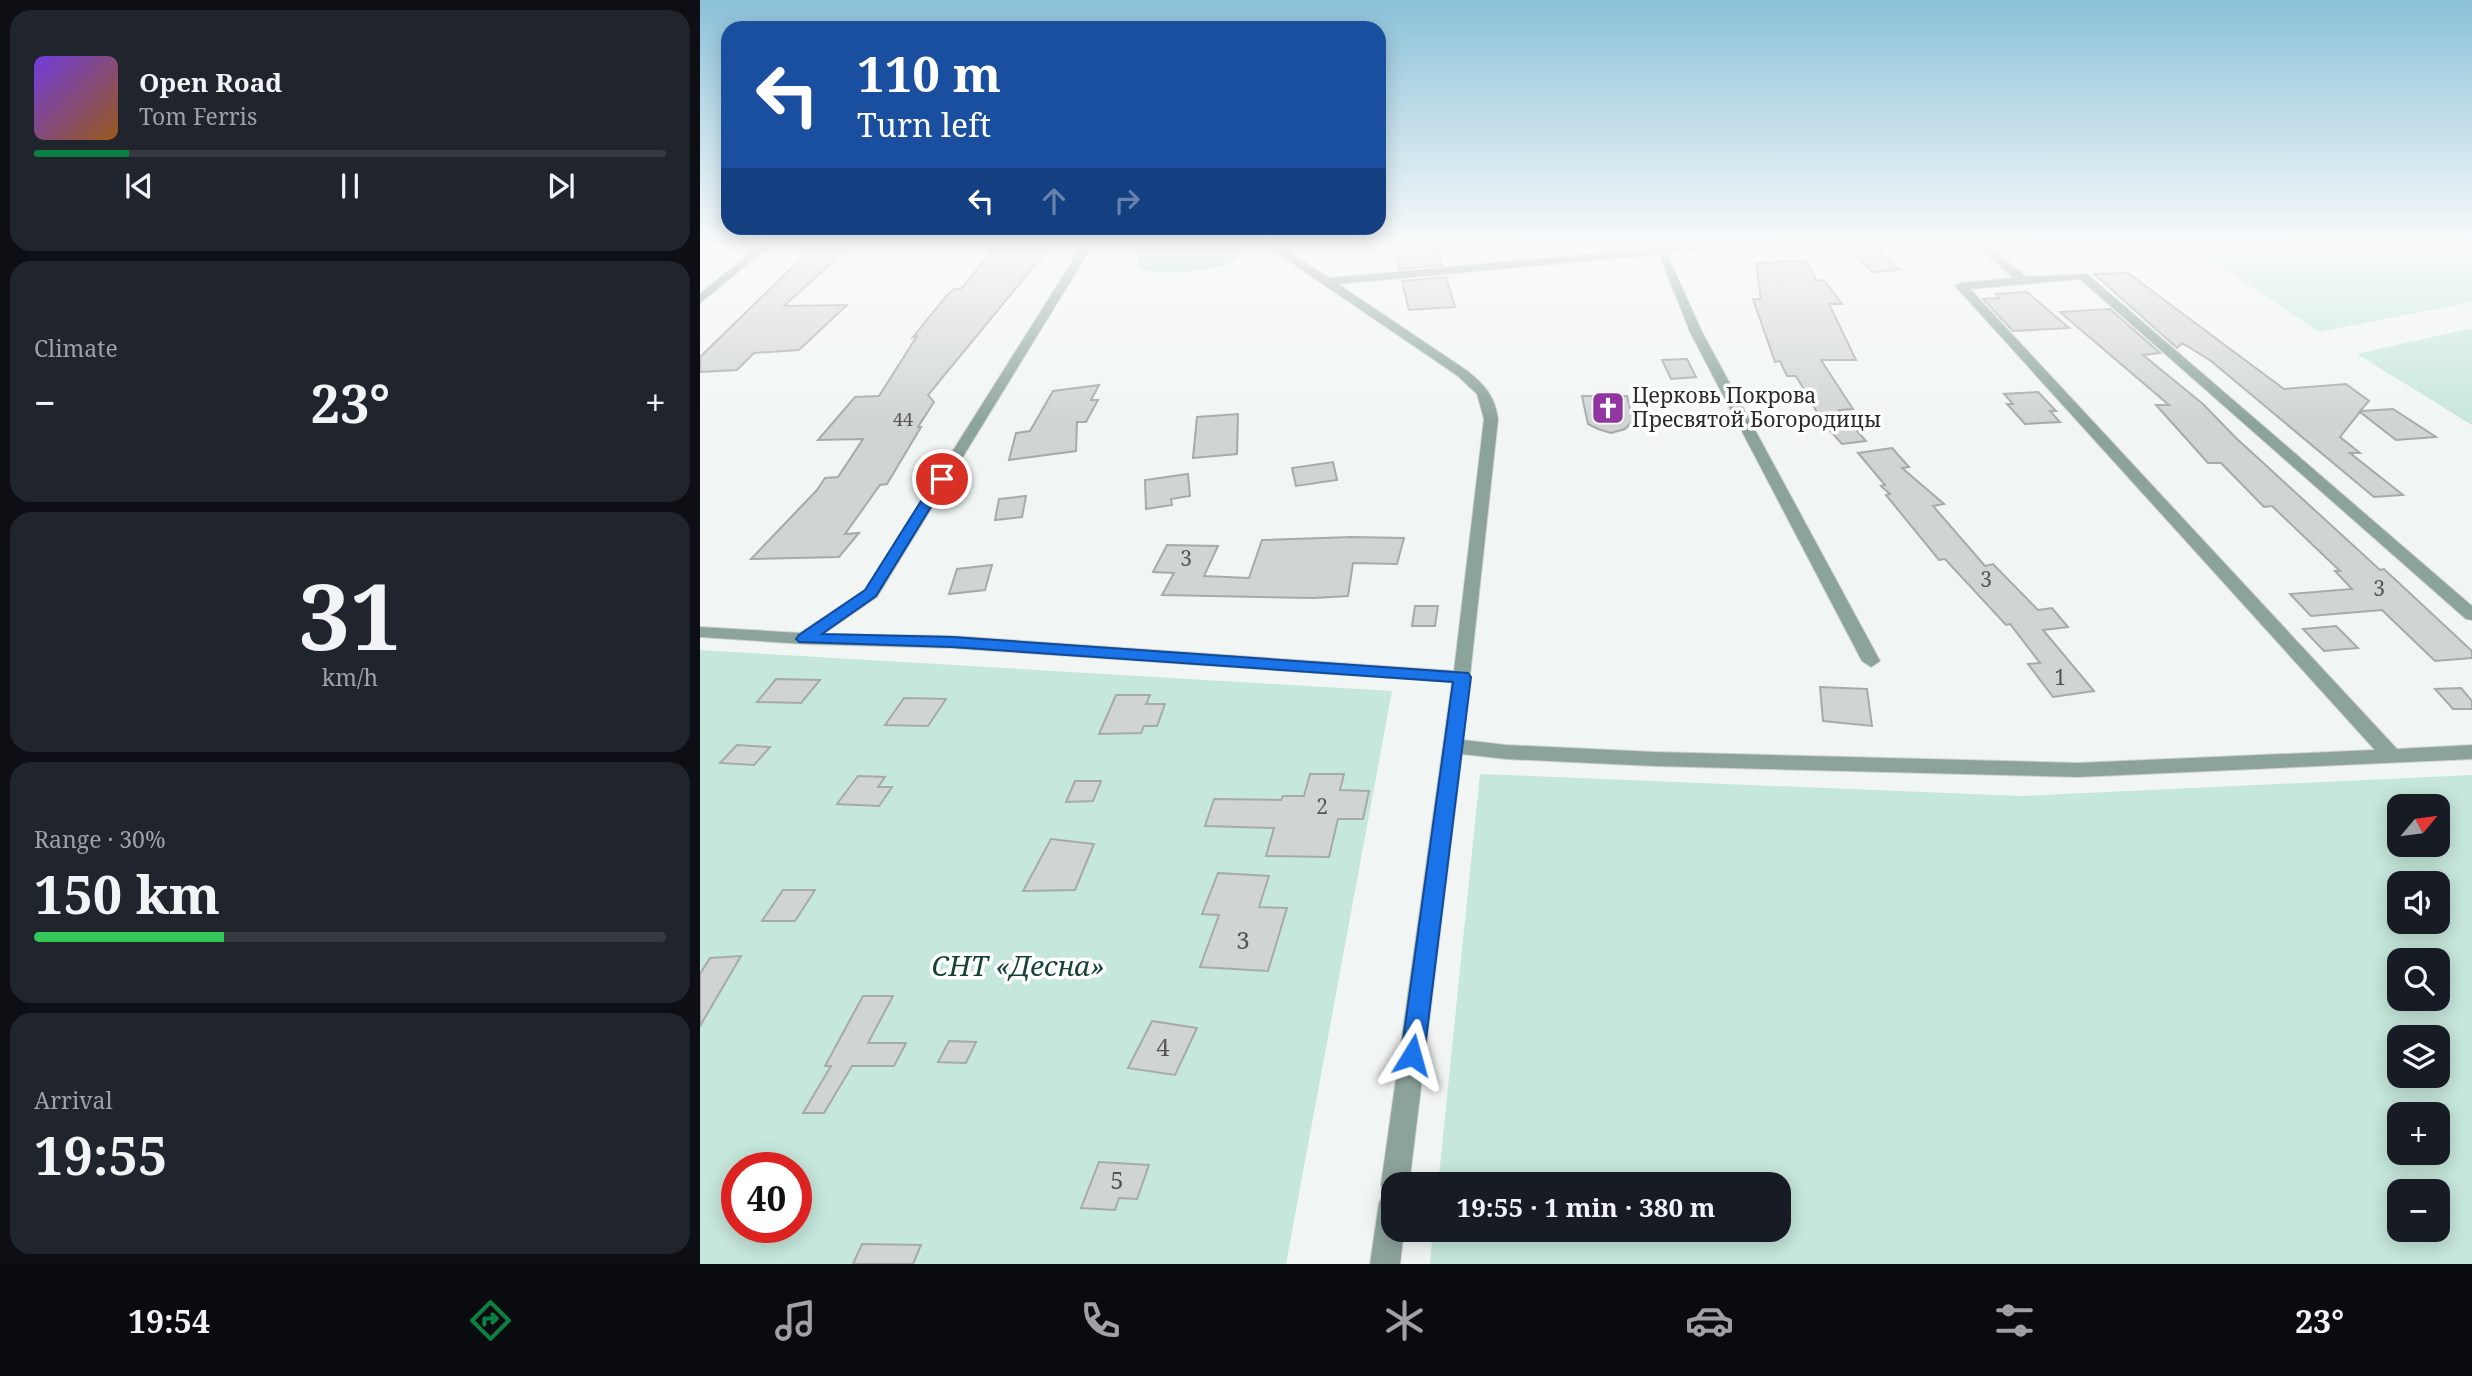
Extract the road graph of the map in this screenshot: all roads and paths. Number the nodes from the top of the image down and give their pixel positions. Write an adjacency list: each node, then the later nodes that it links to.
1 (1050, 305): 8 (street)
2 (1360, 305): 10 (street)
3 (1684, 305): 9 (street)
4 (1979, 305): 13 (street)
5 (2116, 305): 6 (street)
6 (2472, 615)
7 (700, 632): 8 (street)
8 (804, 639): 10 (street)
9 (1871, 660)
10 (1462, 677): 11 (street)
11 (1453, 746): 13 (street); 14 (street)
12 (2472, 752): 13 (street)
13 (2392, 756)
14 (1397, 1172)
15 (1388, 1242): 16 (street)
16 (1385, 1264)

